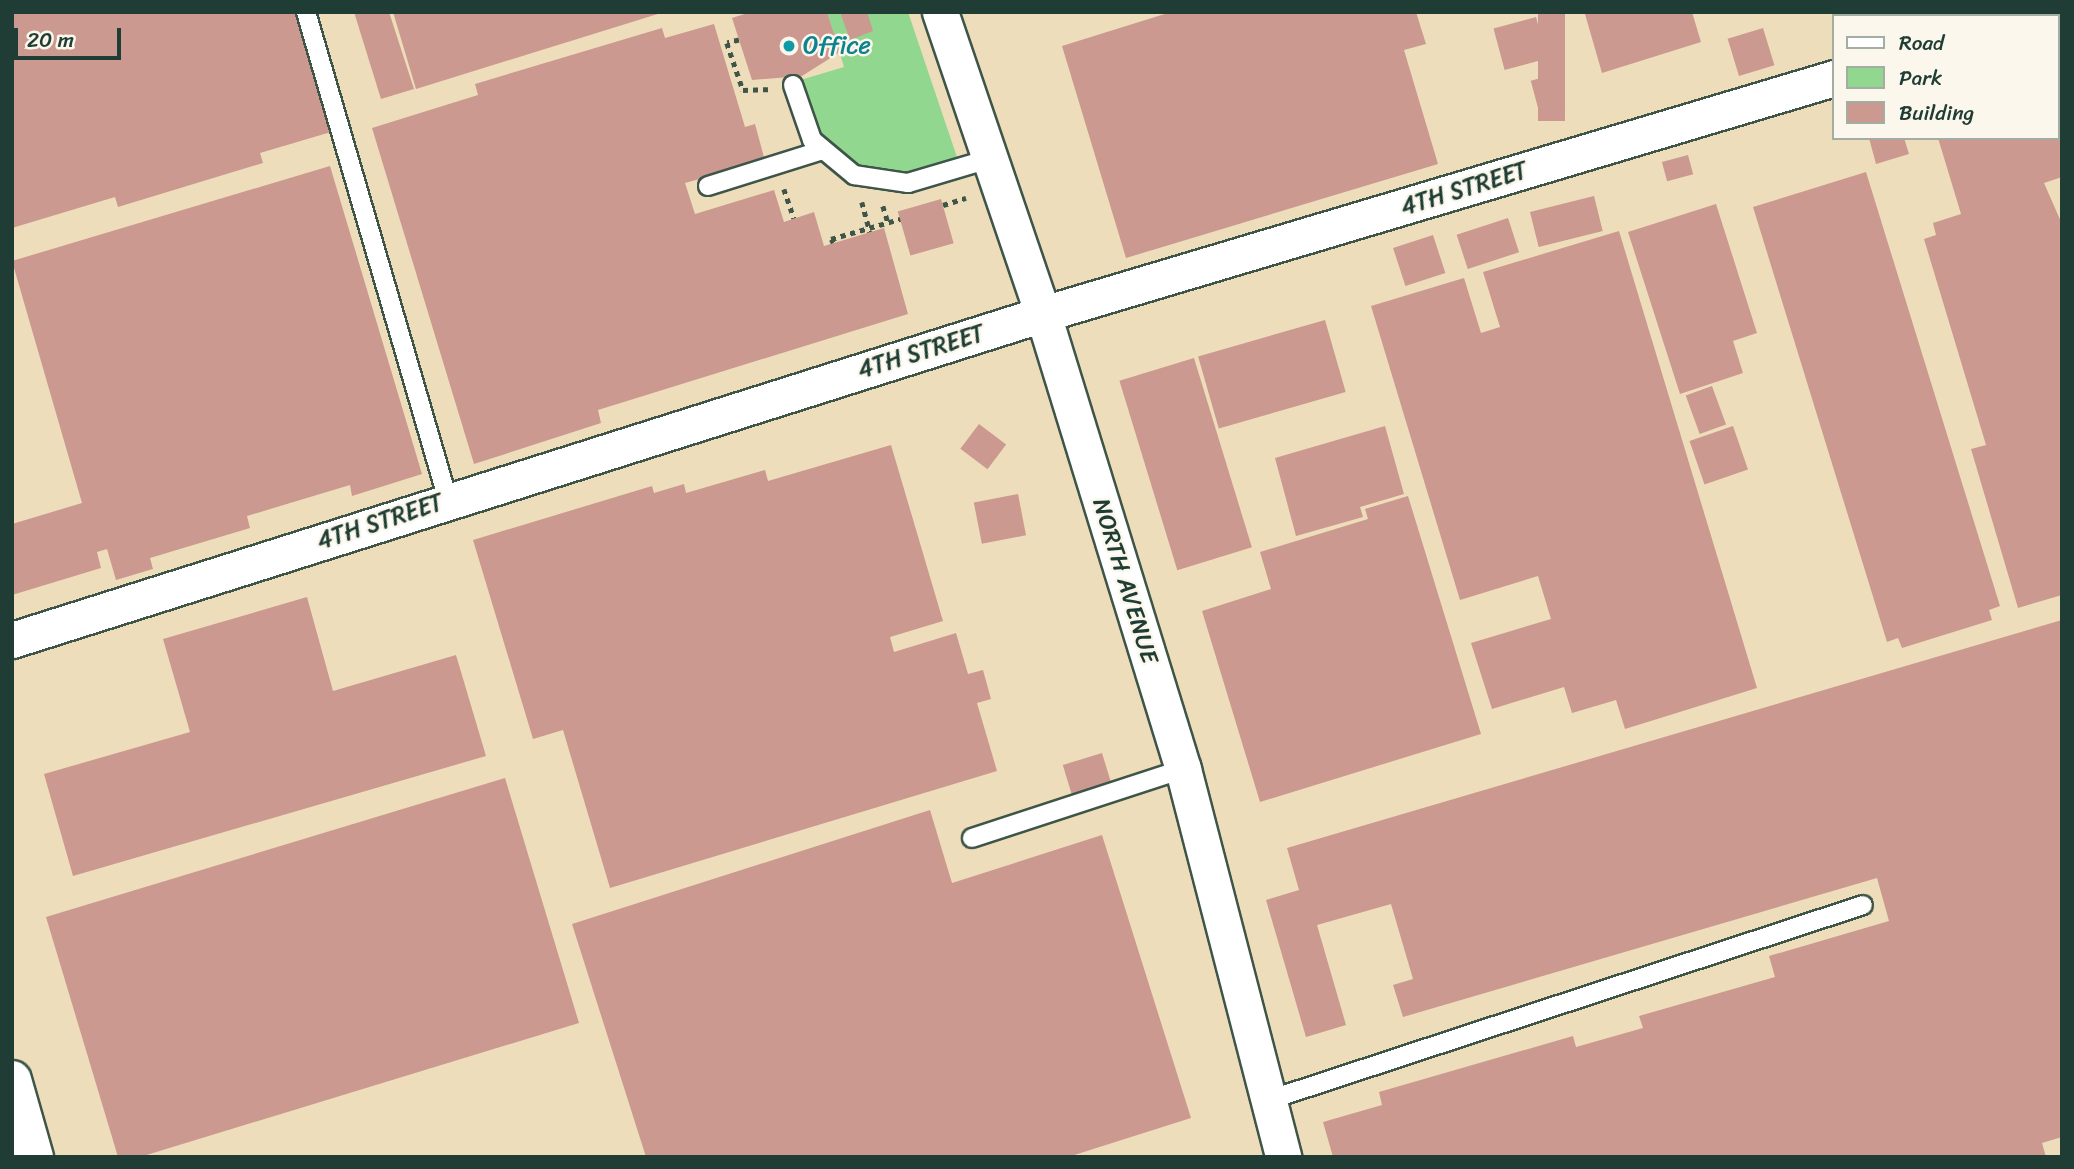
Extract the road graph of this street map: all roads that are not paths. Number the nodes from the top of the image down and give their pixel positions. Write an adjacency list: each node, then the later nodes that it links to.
1 (306, 12): 9 (lane)
2 (940, 12): 6 (street, NORTH AVENUE)
3 (1832, 79): 8 (street, 4TH STREET)
4 (793, 85): 5 (lane)
5 (820, 151): 6 (lane); 7 (lane)
6 (989, 159): 8 (street, NORTH AVENUE)
7 (708, 186)
8 (1043, 314): 9 (street, 4TH STREET); 11 (street, NORTH AVENUE)
9 (447, 500): 10 (street, 4TH STREET)
10 (12, 640)
11 (1182, 769): 12 (lane); 15 (street, NORTH AVENUE)
12 (972, 838)
13 (1863, 905): 15 (lane)
14 (12, 1080): 16 (street)
15 (1269, 1100): 17 (street, NORTH AVENUE)
16 (34, 1157)
17 (1283, 1157)

